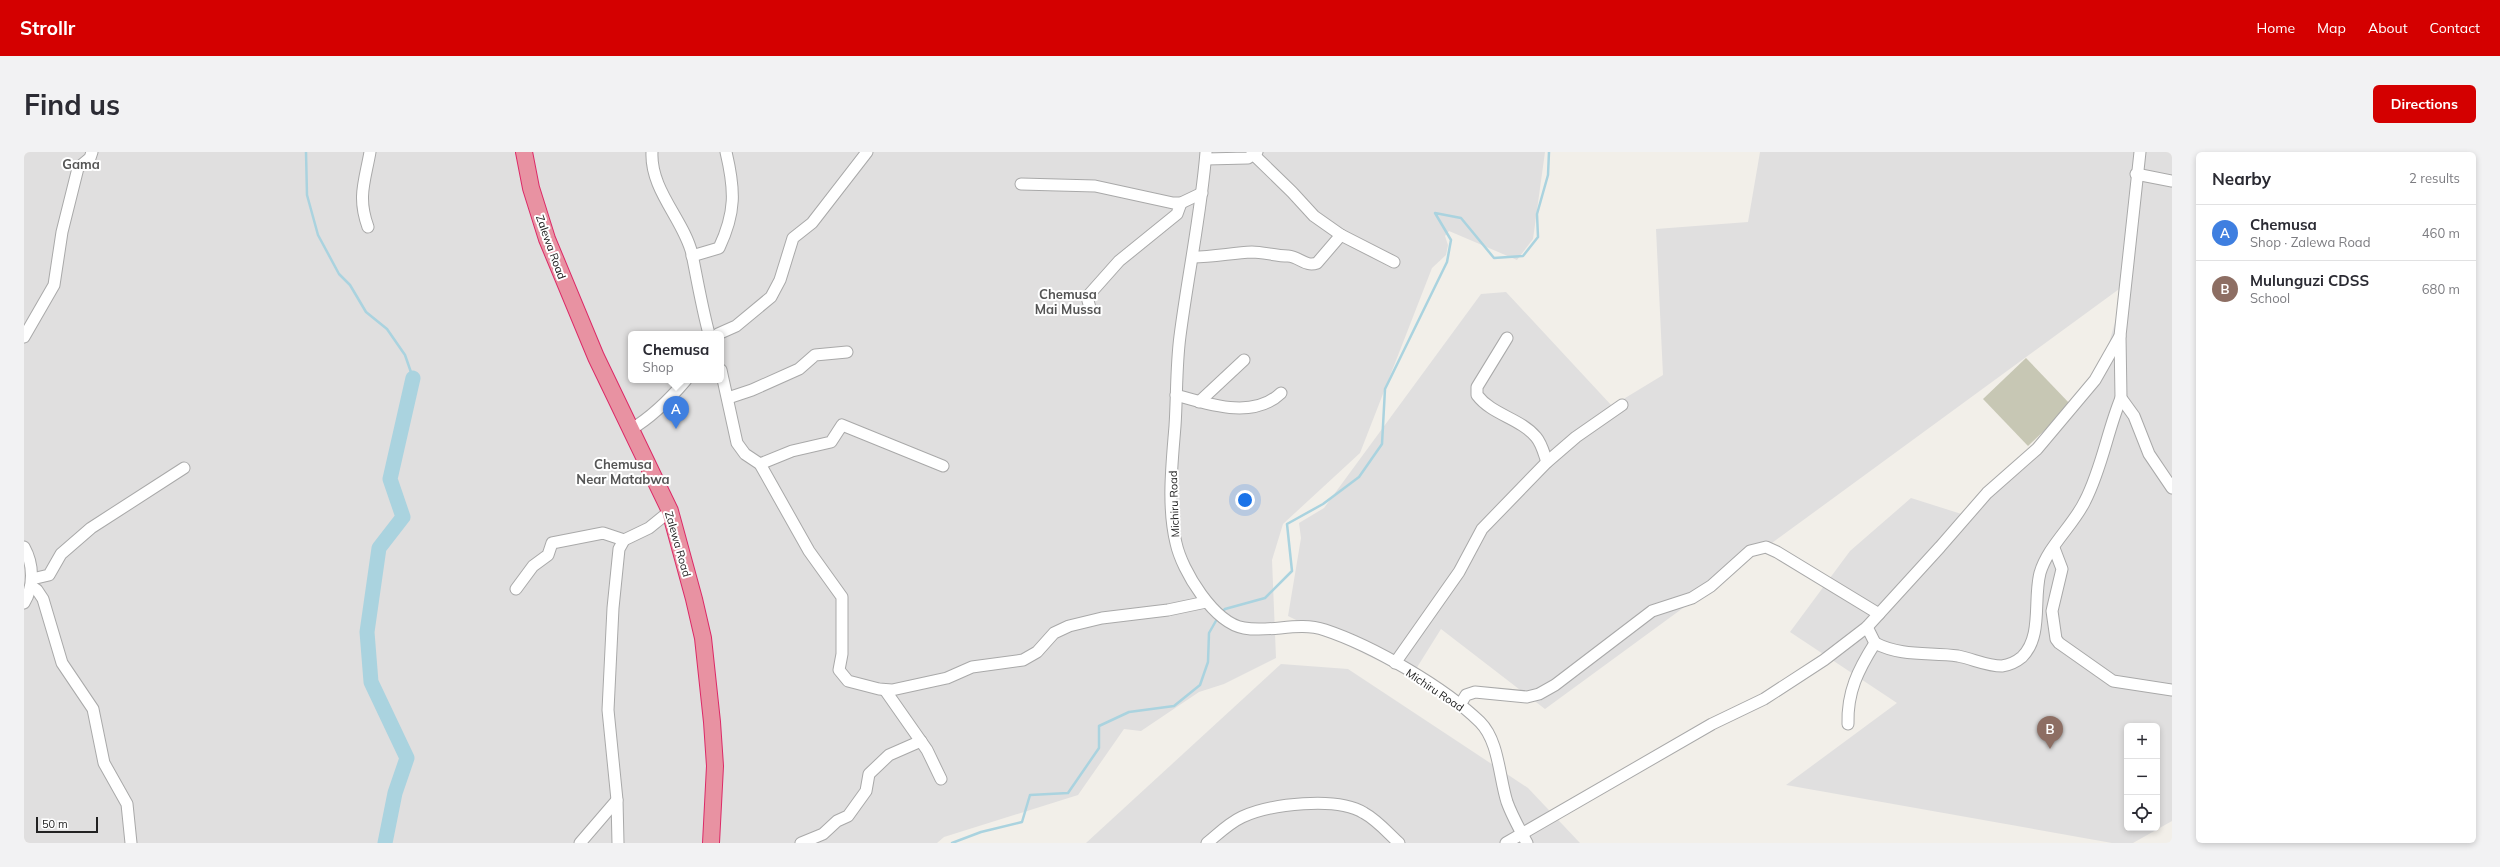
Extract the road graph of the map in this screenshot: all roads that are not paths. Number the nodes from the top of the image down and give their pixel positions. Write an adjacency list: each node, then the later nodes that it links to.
1 (92, 152): 24 (street)
2 (370, 152): 15 (street)
3 (524, 152): 36 (highway, Zalewa Road)
4 (652, 152): 17 (street)
5 (726, 152): 17 (street)
6 (867, 152): 22 (street)
7 (2140, 152): 10 (street)
8 (1255, 153): 9 (street); 16 (street)
9 (1206, 156): 13 (street, Michiru Road)
10 (2136, 174): 11 (street); 23 (street)
11 (2172, 181)
12 (1021, 184): 14 (street)
13 (1202, 193): 14 (street); 18 (street, Michiru Road)
14 (1180, 203): 20 (street)
15 (368, 227)
16 (1341, 235): 18 (street); 19 (street)
17 (692, 256): 21 (street)
18 (1193, 257): 31 (street, Michiru Road)
19 (1394, 262)
20 (1090, 308)
21 (708, 331)
22 (724, 331)
23 (2120, 336): 33 (street); 50 (street)
24 (24, 337)
25 (1507, 338): 37 (street)
26 (847, 352): 32 (street)
27 (1244, 360): 34 (street)
28 (724, 382): 32 (street)
29 (683, 383): 36 (street)
30 (1281, 393): 34 (street)
31 (1176, 395): 34 (street); 48 (street, Michiru Road)
32 (728, 398): 38 (street)
33 (2121, 398): 41 (street); 45 (street)
34 (1200, 402)
35 (1622, 405): 37 (street)
36 (630, 430): 42 (highway, Zalewa Road)
37 (1547, 462): 53 (street)
38 (760, 464): 39 (street); 54 (street)
39 (943, 466)
40 (184, 468): 46 (street)
41 (2172, 488)
42 (670, 511): 43 (street); 65 (highway, Zalewa Road)
43 (624, 540): 47 (street); 60 (street)
44 (24, 547): 46 (street)
45 (2054, 548): 52 (street); 55 (street)
46 (31, 582): 49 (street); 62 (street)
47 (516, 589)
48 (1206, 602): 53 (street, Michiru Road); 54 (street)
49 (24, 603)
50 (1879, 614): 51 (street); 56 (street)
51 (1867, 627): 52 (street); 61 (street)
52 (1875, 643): 57 (street)
53 (1395, 663): 56 (street, Michiru Road)
54 (885, 690): 58 (street)
55 (2172, 690)
56 (1460, 705): 61 (street, Michiru Road)
57 (1848, 724)
58 (920, 741): 59 (street); 66 (street)
59 (941, 779)
60 (617, 800): 63 (street); 64 (street)
61 (1525, 839): 69 (street)
62 (132, 843)
63 (580, 843)
64 (618, 843)
65 (711, 843)
66 (801, 843)
67 (1208, 843): 68 (street)
68 (1399, 843)
69 (1506, 843)

